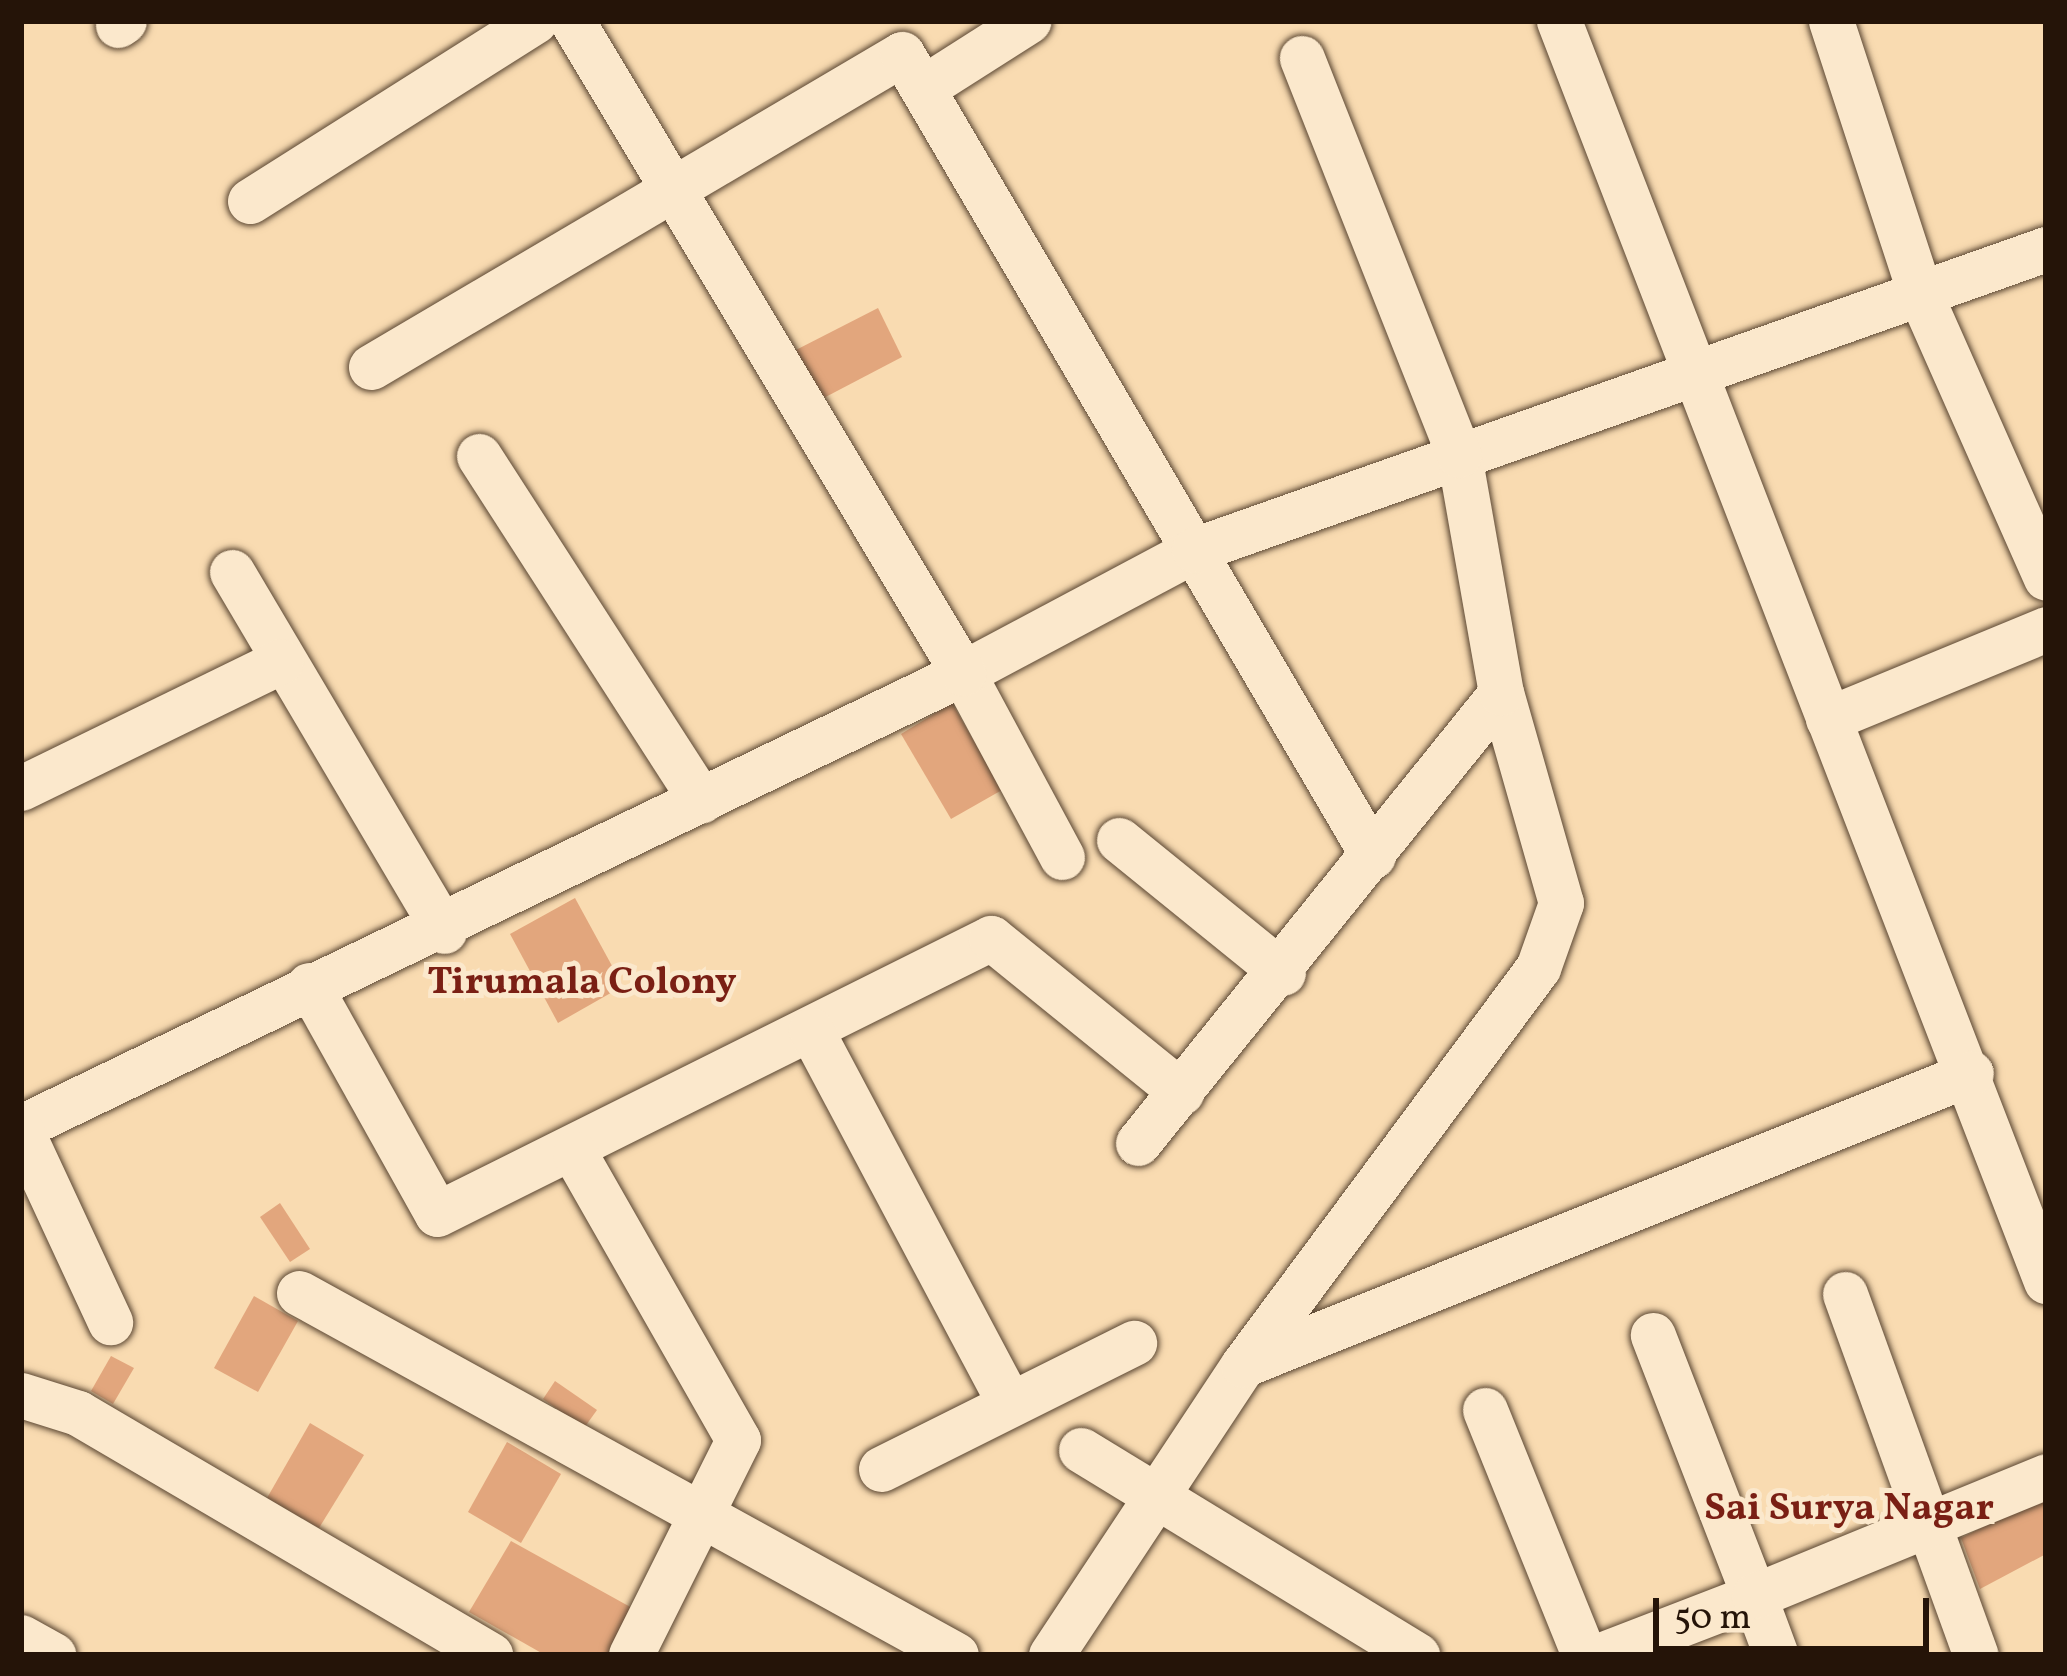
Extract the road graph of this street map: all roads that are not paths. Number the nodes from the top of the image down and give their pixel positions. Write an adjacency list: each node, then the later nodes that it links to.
1 (535, 21): 9 (street)
2 (572, 21): 8 (street)
3 (1028, 21): 7 (street)
4 (1559, 21): 13 (street)
5 (1832, 21): 11 (street)
6 (1302, 58): 14 (street)
7 (922, 88): 8 (street); 16 (street)
8 (670, 188): 12 (street); 21 (street)
9 (250, 201)
10 (2046, 249): 11 (street)
11 (1921, 296): 13 (street); 18 (street)
12 (371, 367)
13 (1688, 374): 14 (street); 23 (street)
14 (1459, 455): 16 (street); 22 (street)
15 (479, 456): 25 (street)
16 (1193, 550): 21 (street); 27 (street)
17 (232, 572): 20 (street)
18 (2046, 578)
19 (2046, 629): 23 (street)
20 (281, 661): 24 (street); 29 (street)
21 (962, 673): 25 (street); 28 (street)
22 (1501, 694): 27 (street); 44 (street)
23 (1828, 719): 33 (street)
24 (21, 788)
25 (701, 801): 29 (street)
26 (1119, 840): 30 (street)
27 (1373, 856): 30 (street)
28 (1062, 857)
29 (444, 931): 31 (street)
30 (1282, 973): 34 (street)
31 (309, 985): 35 (street); 37 (street)
32 (812, 1030): 34 (street); 37 (street); 46 (street)
33 (1971, 1073): 38 (street); 44 (street)
34 (1181, 1092): 36 (street)
35 (21, 1129): 41 (street)
36 (1138, 1143)
37 (575, 1154): 52 (street)
38 (2046, 1281)
39 (298, 1293): 52 (street)
40 (1844, 1294): 53 (street)
41 (110, 1322)
42 (1653, 1335): 54 (street)
43 (1134, 1343): 46 (street)
44 (1243, 1365): 51 (street)
45 (21, 1395): 57 (street)
46 (1009, 1402): 49 (street)
47 (1485, 1410): 62 (street)
48 (1081, 1450): 51 (street)
49 (881, 1469)
50 (2046, 1476): 53 (street)
51 (1155, 1498): 60 (street); 61 (street)
52 (708, 1516): 58 (street); 59 (street)
53 (1930, 1527): 54 (street); 65 (street)
54 (1754, 1596): 63 (street); 64 (street)
55 (21, 1637): 56 (street)
56 (53, 1655)
57 (490, 1655)
58 (631, 1655)
59 (956, 1655)
60 (1051, 1655)
61 (1418, 1655)
62 (1584, 1655)
63 (1601, 1655)
64 (1776, 1655)
65 (1976, 1655)

